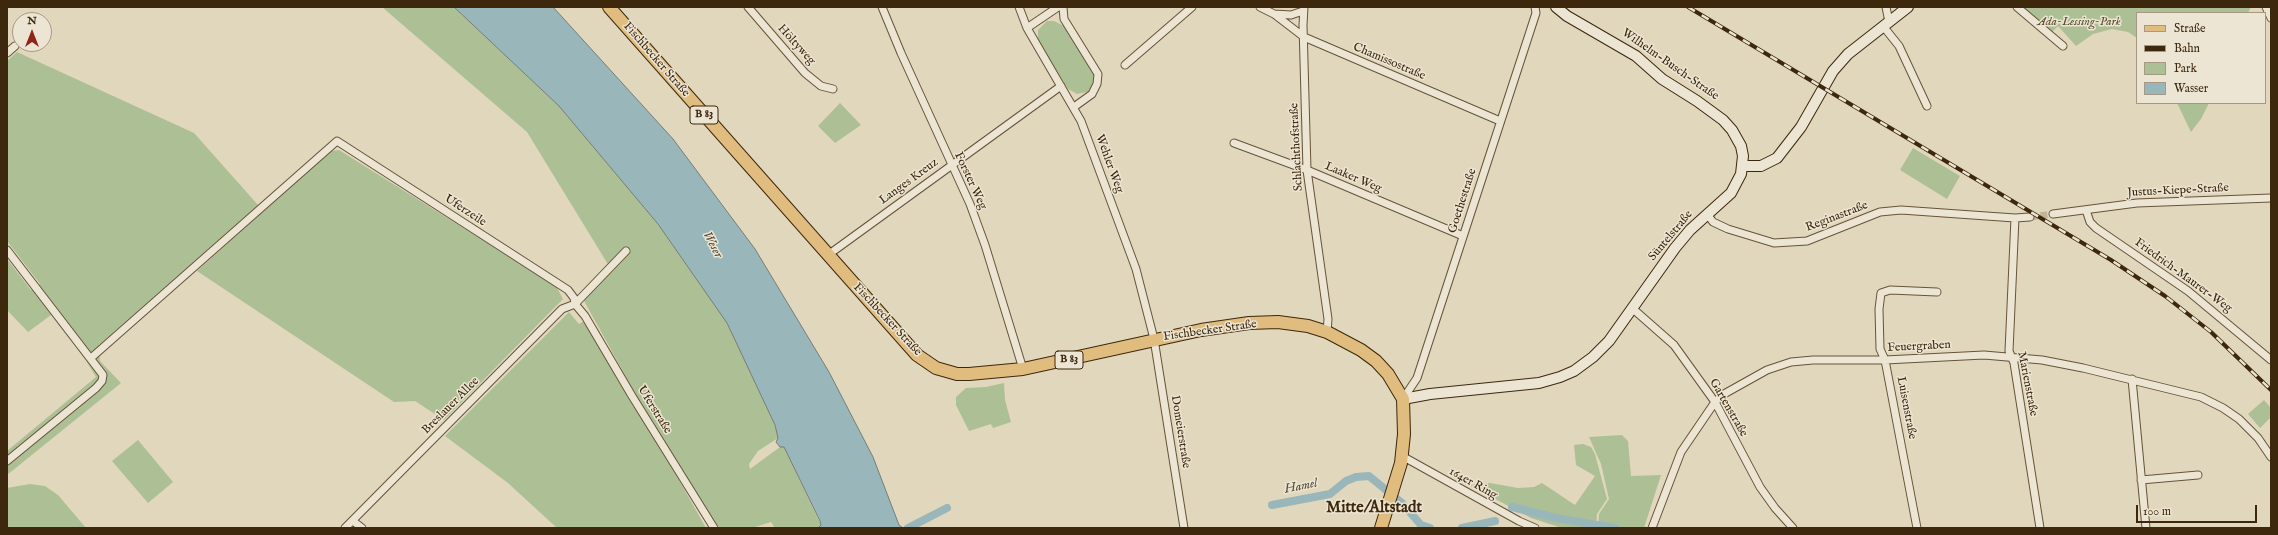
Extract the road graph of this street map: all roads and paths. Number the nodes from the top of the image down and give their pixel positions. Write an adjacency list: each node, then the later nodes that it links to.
1 (609, 7): 41 (main road, Fischbecker Straße / B 83)
2 (748, 7): 24 (street, Höltyweg)
3 (882, 7): 29 (street, Forster Weg)
4 (1019, 7): 19 (street, Wehler Weg)
5 (1058, 7): 19 (street)
6 (1063, 7): 26 (street)
7 (1192, 7): 22 (street)
8 (1260, 7): 16 (street, Chamissostraße)
9 (1535, 7): 27 (street, Goethestraße)
10 (1556, 7): 30 (main road, Wilhelm-Busch-Straße)
11 (1886, 7): 18 (street)
12 (1908, 7): 18 (main road)
13 (2017, 7): 21 (street)
14 (2266, 7): 17 (street)
15 (1303, 9): 16 (street, Chamissostraße); 20 (street, Schlachthofstraße)
16 (1274, 14): 20 (street, Chamissostraße)
17 (2271, 18)
18 (1886, 24): 25 (street); 30 (main road)
19 (1027, 28): 23 (street, Wehler Weg)
20 (1304, 37): 27 (street, Chamissostraße); 31 (street, Schlachthofstraße)
21 (2063, 46)
22 (1125, 65)
23 (1061, 86): 26 (street, Wehler Weg); 29 (street, Langes Kreuz)
24 (833, 89)
25 (1927, 106)
26 (1074, 107): 46 (street, Wehler Weg)
27 (1500, 121): 38 (street, Goethestraße)
28 (1234, 143): 31 (street, Laaker Weg)
29 (951, 166): 41 (street, Langes Kreuz); 51 (street, Forster Weg)
30 (1742, 166): 34 (main road, Süntelstraße)
31 (1307, 170): 38 (street, Laaker Weg); 45 (street, Schlachthofstraße)
32 (2271, 198): 33 (street, Justus-Kiepe-Straße)
33 (2086, 210): 35 (street); 50 (street, Friedrich-Maurer-Weg)
34 (1707, 214): 37 (street, Reginastraße); 44 (main road, Süntelstraße)
35 (2053, 214)
36 (2030, 217): 37 (street, Reginastraße)
37 (2015, 218): 47 (street, Marienstraße)
38 (1463, 236): 53 (street, Goethestraße)
39 (7, 250): 48 (street)
40 (626, 251): 43 (street, Breslauer Allee)
41 (828, 254): 51 (main road, Fischbecker Straße / B 83)
42 (1937, 292): 49 (street, Luisenstraße)
43 (575, 304): 48 (street, Uferzeile); 60 (street, Breslauer Allee); 63 (street, Uferstraße)
44 (1632, 308): 53 (main road, Süntelstraße); 54 (street, Gartenstraße)
45 (1327, 332): 46 (main road, Fischbecker Straße / B 83); 53 (main road, B 83)
46 (1154, 339): 51 (main road, Fischbecker Straße / B 83); 64 (street, Domeierstraße)
47 (2011, 356): 49 (street, Feuergraben); 52 (street, Feuergraben); 70 (street, Marienstraße)
48 (91, 358): 57 (street)
49 (1886, 360): 54 (street, Feuergraben); 69 (street, Luisenstraße)
50 (2271, 360)
51 (1023, 369)
52 (2132, 379): 56 (street, Feuergraben); 59 (street)
53 (1403, 400): 55 (main road, B 83)
54 (1715, 402): 67 (street, Feuergraben); 68 (street, Gartenstraße)
55 (1402, 456): 65 (main road, B 83); 66 (street, 164er Ring)
56 (2271, 458)
57 (7, 461)
58 (2198, 475): 59 (street)
59 (2141, 480): 71 (street)
60 (353, 520): 61 (street, Breslauer Allee); 62 (street)
61 (345, 528)
62 (362, 528)
63 (714, 528)
64 (1184, 528)
65 (1381, 528)
66 (1535, 528)
67 (1652, 528)
68 (1793, 528)
69 (1917, 528)
70 (2040, 528)
71 (2146, 528)

